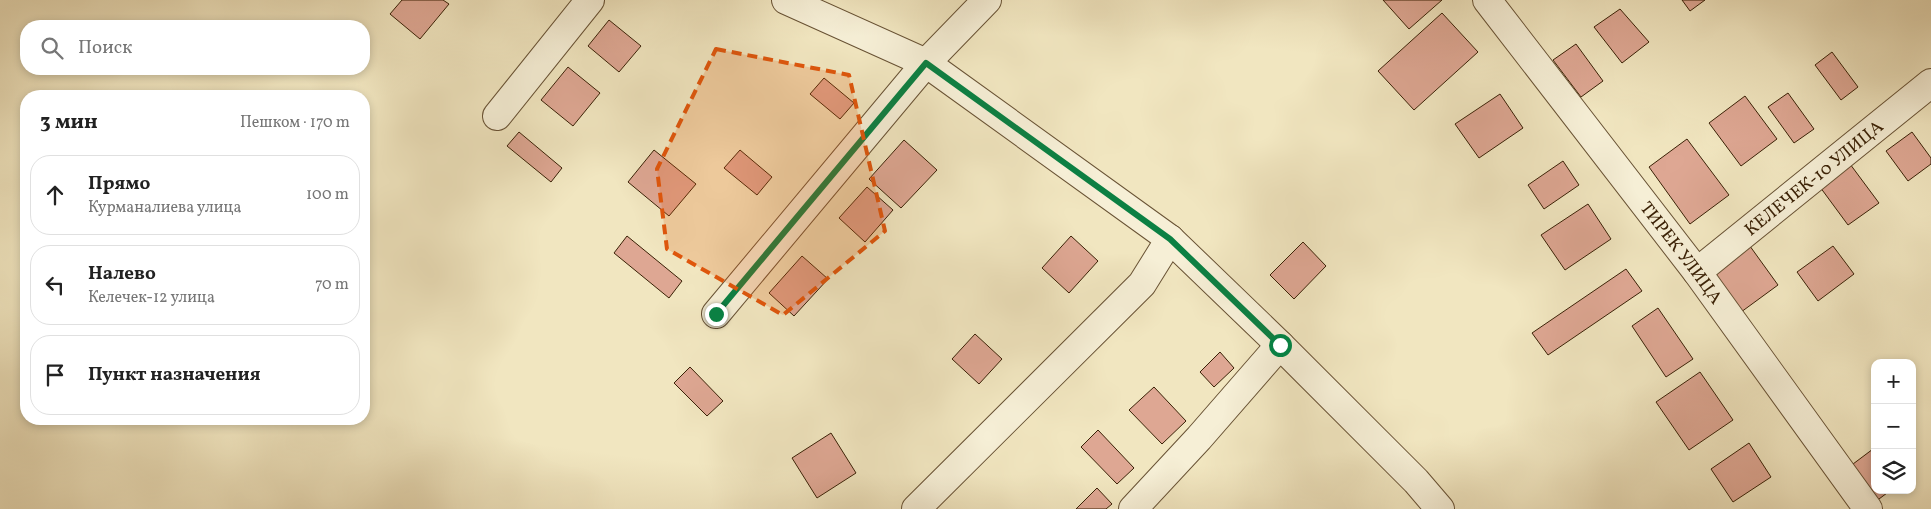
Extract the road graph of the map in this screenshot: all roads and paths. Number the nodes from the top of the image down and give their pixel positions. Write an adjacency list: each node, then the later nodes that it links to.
1 (590, 0): 7 (street)
2 (786, 0): 5 (street)
3 (988, 0): 5 (street)
4 (1488, 0): 9 (street, ТИРЕК УЛИЦА)
5 (926, 63): 8 (street); 10 (street)
6 (1931, 83): 9 (street, КЕЛЕЧЕК-10 УЛИЦА)
7 (497, 116)
8 (1170, 239): 11 (street); 12 (street)
9 (1697, 272): 15 (street, ТИРЕК УЛИЦА)
10 (716, 314)
11 (1280, 345): 13 (street); 14 (street)
12 (916, 509)
13 (1133, 509)
14 (1440, 509)
15 (1868, 509)

